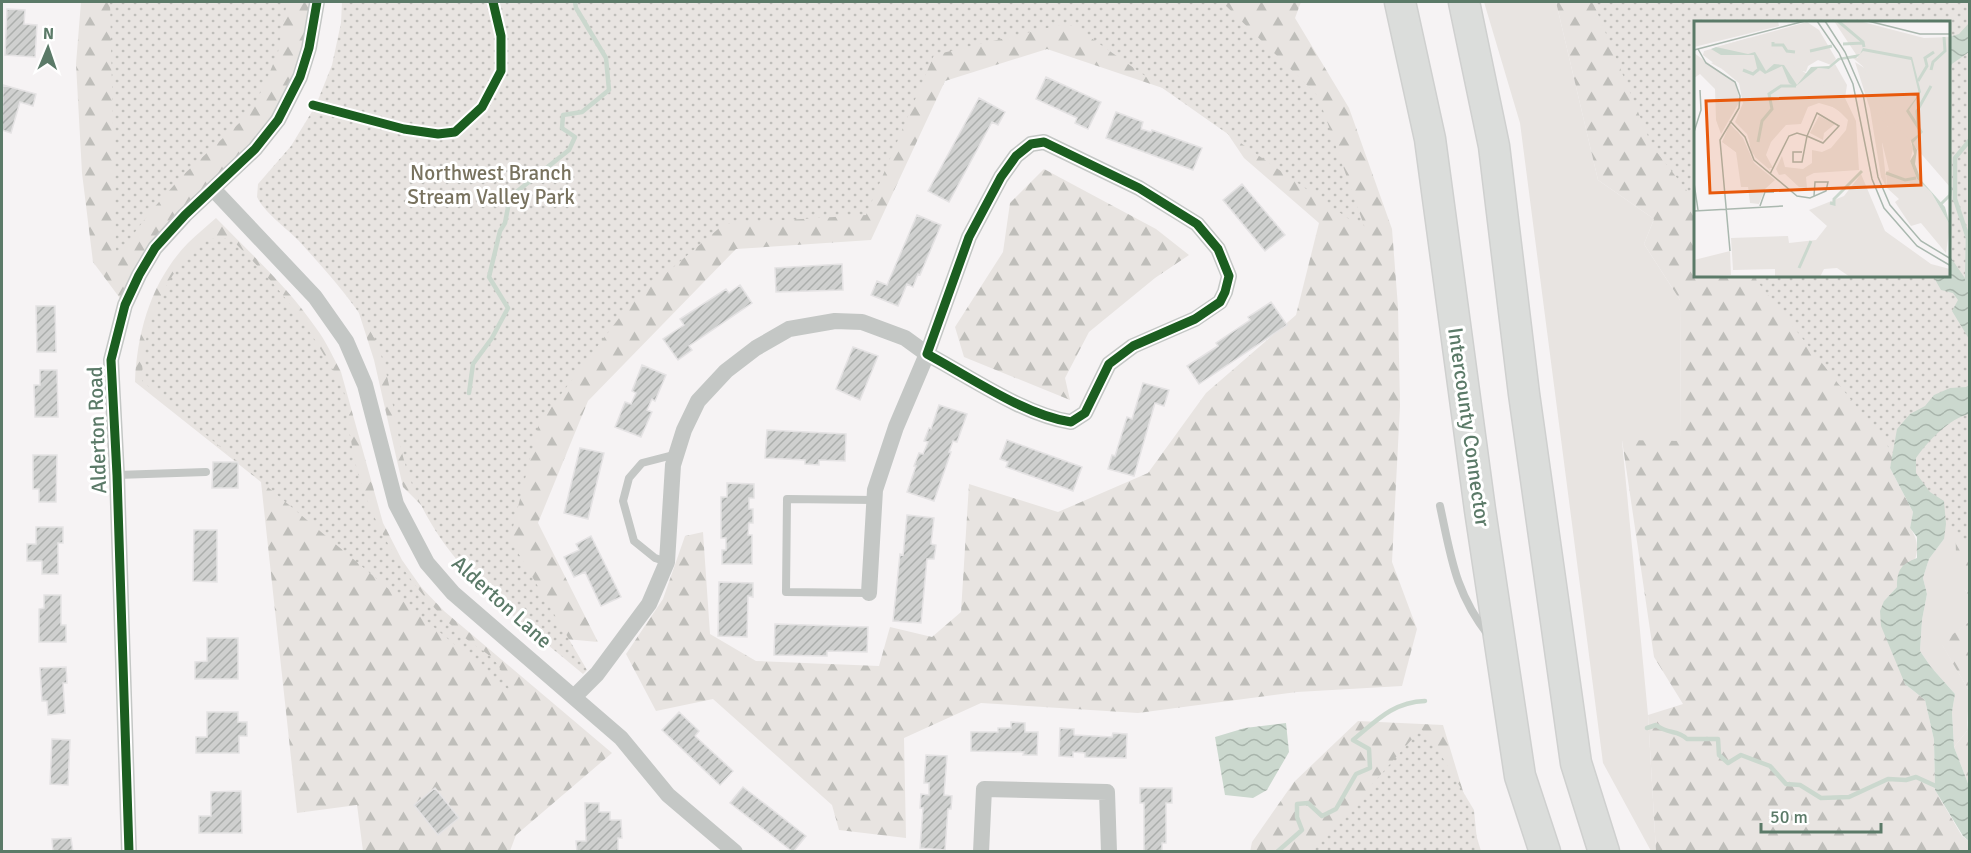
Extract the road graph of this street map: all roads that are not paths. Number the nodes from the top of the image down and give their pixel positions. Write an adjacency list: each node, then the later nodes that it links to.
1 (317, 2): 4 (street, Alderton Road)
2 (1400, 2): 13 (highway, Intercounty Connector)
3 (1464, 2): 20 (highway)
4 (214, 190): 8 (street, Alderton Road); 14 (street, Alderton Lane)
5 (927, 354): 5 (street); 6 (street); 9 (street)
6 (677, 453): 11 (street); 11 (lane)
7 (206, 472): 8 (lane)
8 (117, 475): 15 (street, Alderton Road)
9 (874, 500): 12 (street); 12 (lane)
10 (1440, 506): 13 (lane)
11 (668, 562): 14 (street)
12 (869, 593)
13 (1502, 652): 19 (highway, Intercounty Connector)
14 (573, 697): 16 (street, Alderton Lane)
15 (129, 852)
16 (735, 852)
17 (981, 852): 18 (street)
18 (1109, 852)
19 (1545, 852)
20 (1604, 852)

